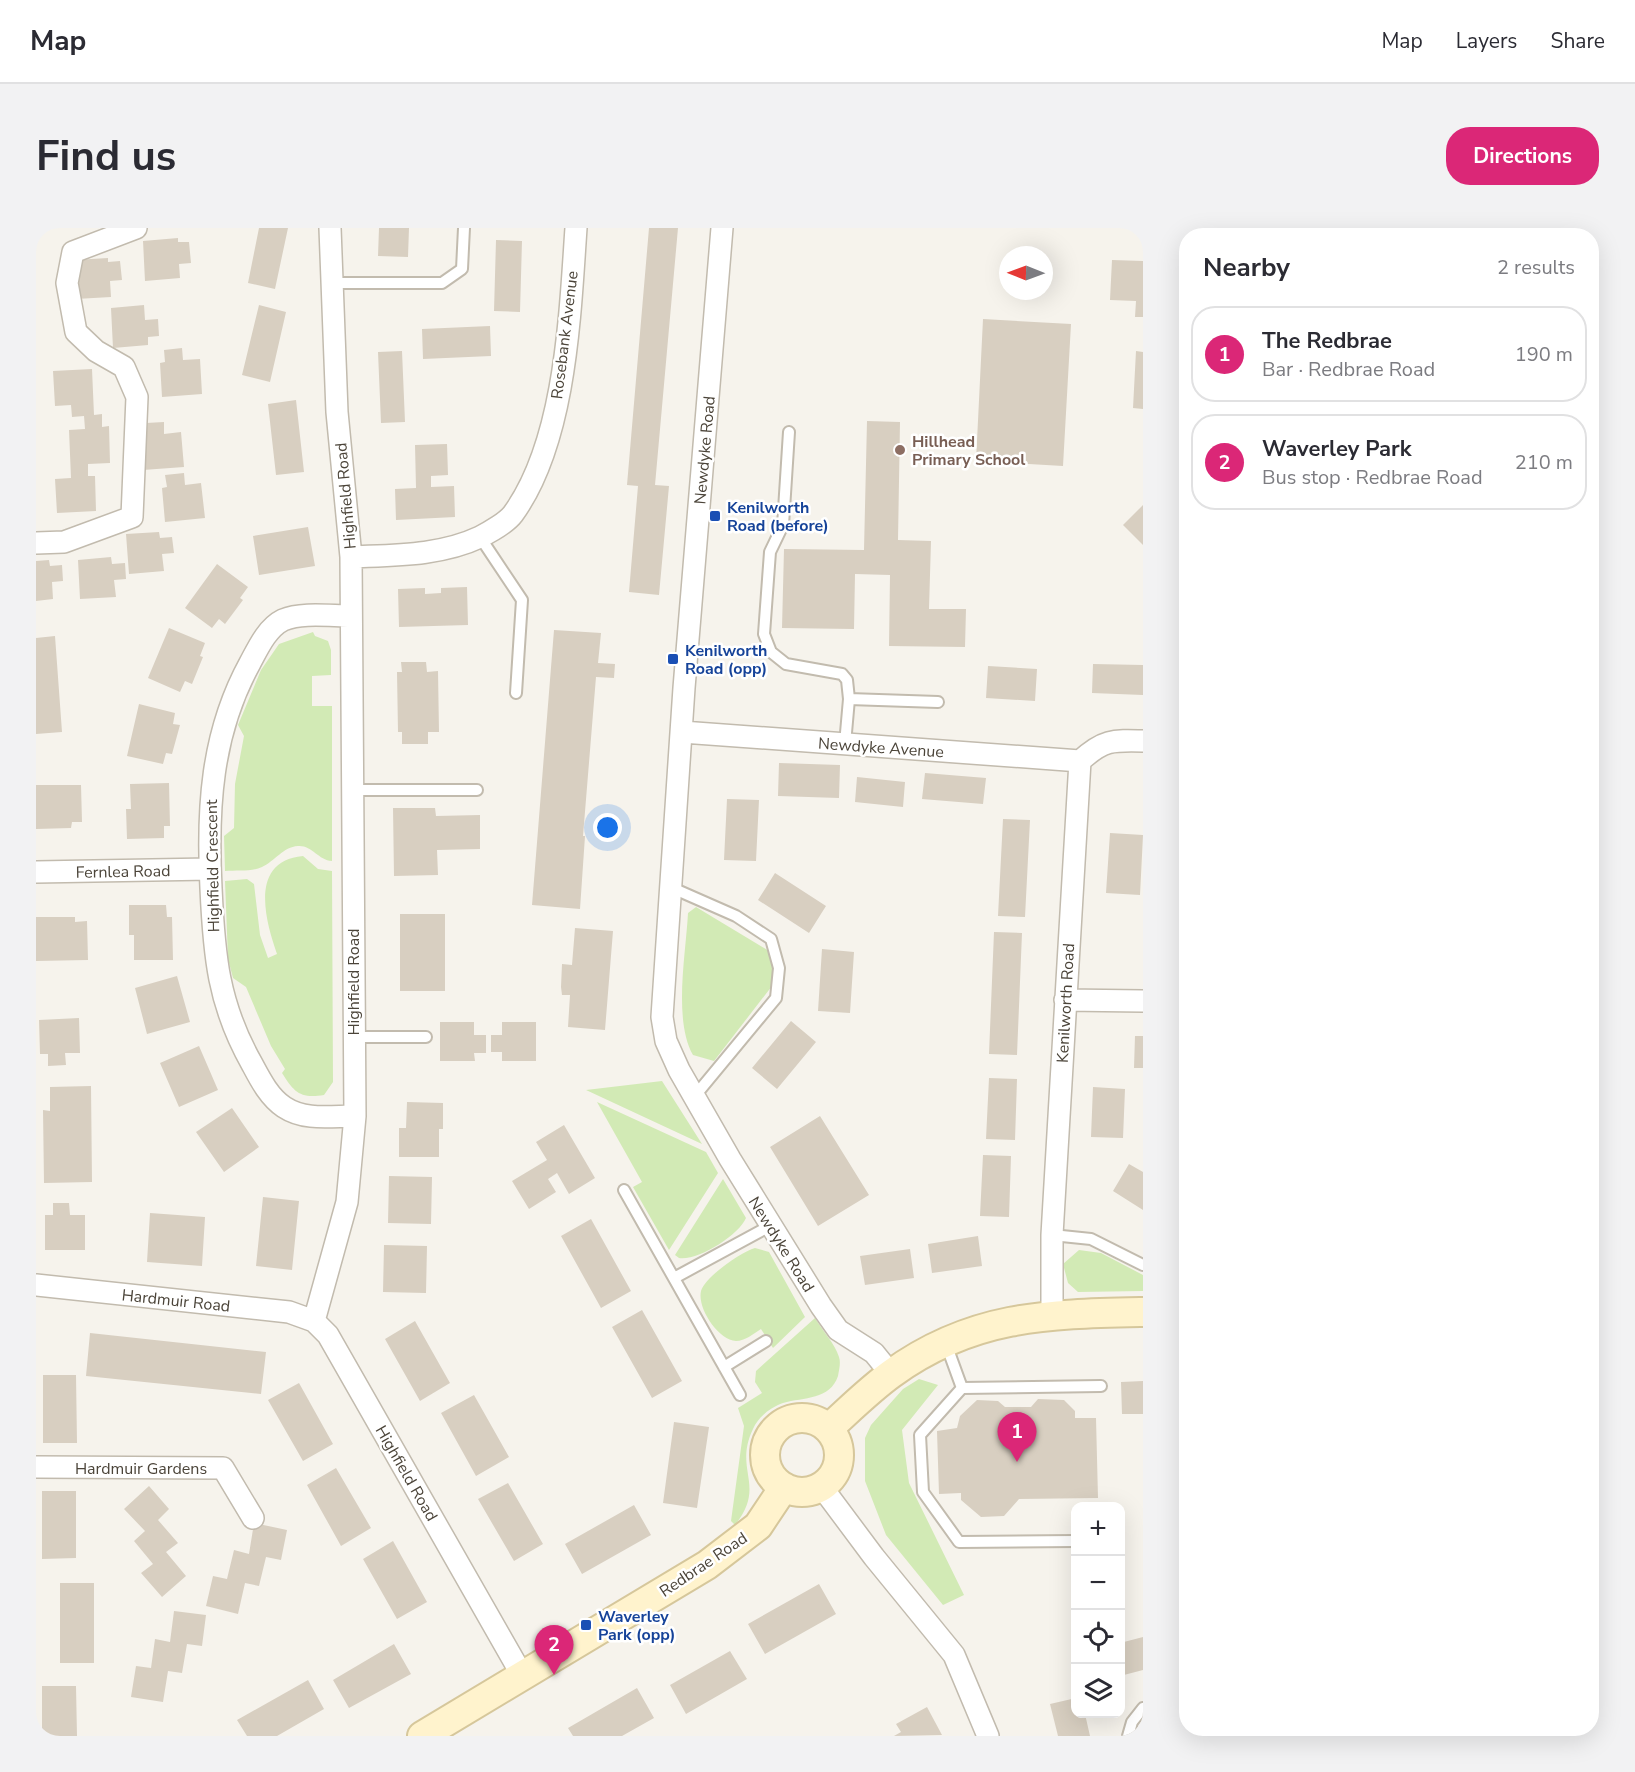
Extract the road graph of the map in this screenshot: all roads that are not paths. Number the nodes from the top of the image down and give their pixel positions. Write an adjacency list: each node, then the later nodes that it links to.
1 (136, 228): 9 (street)
2 (330, 228): 6 (street, Highfield Road)
3 (464, 228): 6 (lane)
4 (576, 228): 8 (street, Rosebank Avenue)
5 (722, 228): 15 (street, Newdyke Road)
6 (331, 283): 10 (street, Highfield Road)
7 (789, 432): 13 (lane)
8 (480, 537): 10 (street, Rosebank Avenue); 12 (lane)
9 (36, 543)
10 (351, 557): 11 (street, Highfield Road)
11 (351, 616): 19 (street, Highfield Road); 21 (street, Highfield Crescent)
12 (516, 693)
13 (849, 699): 14 (lane); 17 (lane)
14 (938, 702)
15 (682, 732): 17 (street, Newdyke Avenue); 23 (street, Newdyke Road)
16 (1143, 741): 18 (street)
17 (845, 744): 18 (street, Newdyke Avenue)
18 (1080, 761): 24 (street, Kenilworth Road)
19 (352, 790): 20 (lane); 26 (street, Highfield Road)
20 (477, 790)
21 (210, 870): 22 (street, Fernlea Road); 29 (street, Highfield Crescent)
22 (36, 872)
23 (670, 887): 28 (street, Newdyke Road); 28 (lane)
24 (1065, 1000): 25 (street); 32 (street, Kenilworth Road)
25 (1143, 1001)
26 (354, 1037): 27 (lane); 29 (street, Highfield Road)
27 (426, 1037)
28 (694, 1096): 31 (street, Newdyke Road)
29 (355, 1116): 38 (street, Highfield Road)
30 (624, 1190): 34 (lane)
31 (770, 1226): 34 (lane); 42 (street, Newdyke Road)
32 (1052, 1234): 33 (lane); 37 (street, Kenilworth Road)
33 (1143, 1265)
34 (674, 1278): 41 (lane)
35 (36, 1285): 38 (street, Hardmuir Road)
36 (1143, 1312): 37 (street)
37 (1052, 1314): 40 (street)
38 (314, 1321): 52 (street, Highfield Road)
39 (766, 1341): 41 (lane)
40 (945, 1341): 42 (street); 44 (lane)
41 (724, 1367): 45 (lane)
42 (891, 1374): 46 (street)
43 (1101, 1386): 44 (lane)
44 (962, 1389): 51 (lane)
45 (740, 1395)
46 (829, 1428): 48 (street); 49 (street)
47 (36, 1467): 50 (street, Hardmuir Gardens)
48 (821, 1486): 49 (street); 55 (street)
49 (784, 1487): 52 (street, Redbrae Road)
50 (253, 1518)
51 (1071, 1541)
52 (522, 1675): 54 (street, Redbrae Road)
53 (1143, 1708): 56 (lane)
54 (422, 1736)
55 (988, 1736)
56 (1128, 1736)

